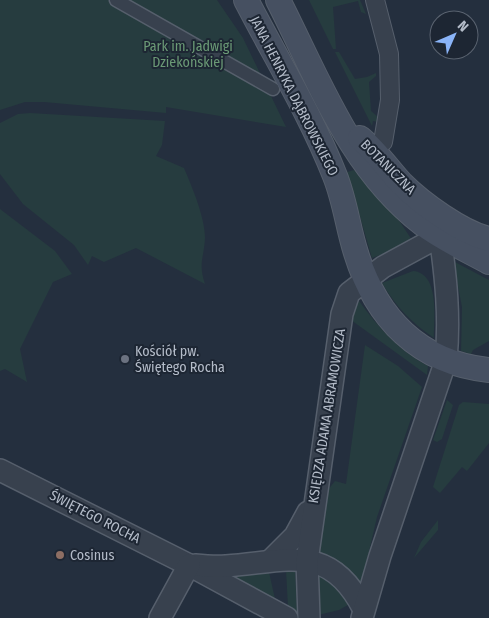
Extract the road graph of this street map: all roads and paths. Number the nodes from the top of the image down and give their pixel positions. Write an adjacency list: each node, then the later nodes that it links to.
1 (116, 0): 5 (street)
2 (246, 0): 11 (main road, JANA HENRYKA DĄBROWSKIEGO)
3 (278, 0): 6 (main road, JANA HENRYKA DĄBROWSKIEGO)
4 (375, 0): 7 (street)
5 (273, 89)
6 (340, 123): 8 (main road, JANA HENRYKA DĄBROWSKIEGO); 9 (main road, BOTANICZNA)
7 (383, 142)
8 (440, 236): 10 (main road, JANA HENRYKA DĄBROWSKIEGO); 11 (street, KSIĘDZA ADAMA ABRAMOWICZA); 12 (street)
9 (489, 239)
10 (489, 262)
11 (365, 280): 12 (main road, JANA HENRYKA DĄBROWSKIEGO); 15 (street, KSIĘDZA ADAMA ABRAMOWICZA)
12 (446, 360): 13 (main road, JANA HENRYKA DĄBROWSKIEGO); 19 (street)
13 (489, 370)
14 (0, 470): 18 (street, ŚWIĘTEGO ROCHA)
15 (314, 500): 16 (street); 17 (street, KSIĘDZA ADAMA ABRAMOWICZA)
16 (270, 560): 17 (street, ŚWIĘTEGO ROCHA); 18 (street, ŚWIĘTEGO ROCHA)
17 (307, 561): 19 (street); 22 (street, KSIĘDZA ADAMA ABRAMOWICZA)
18 (189, 565): 20 (street); 21 (street, ŚWIĘTEGO ROCHA)
19 (357, 615)
20 (160, 618)
21 (287, 618)
22 (309, 618)

